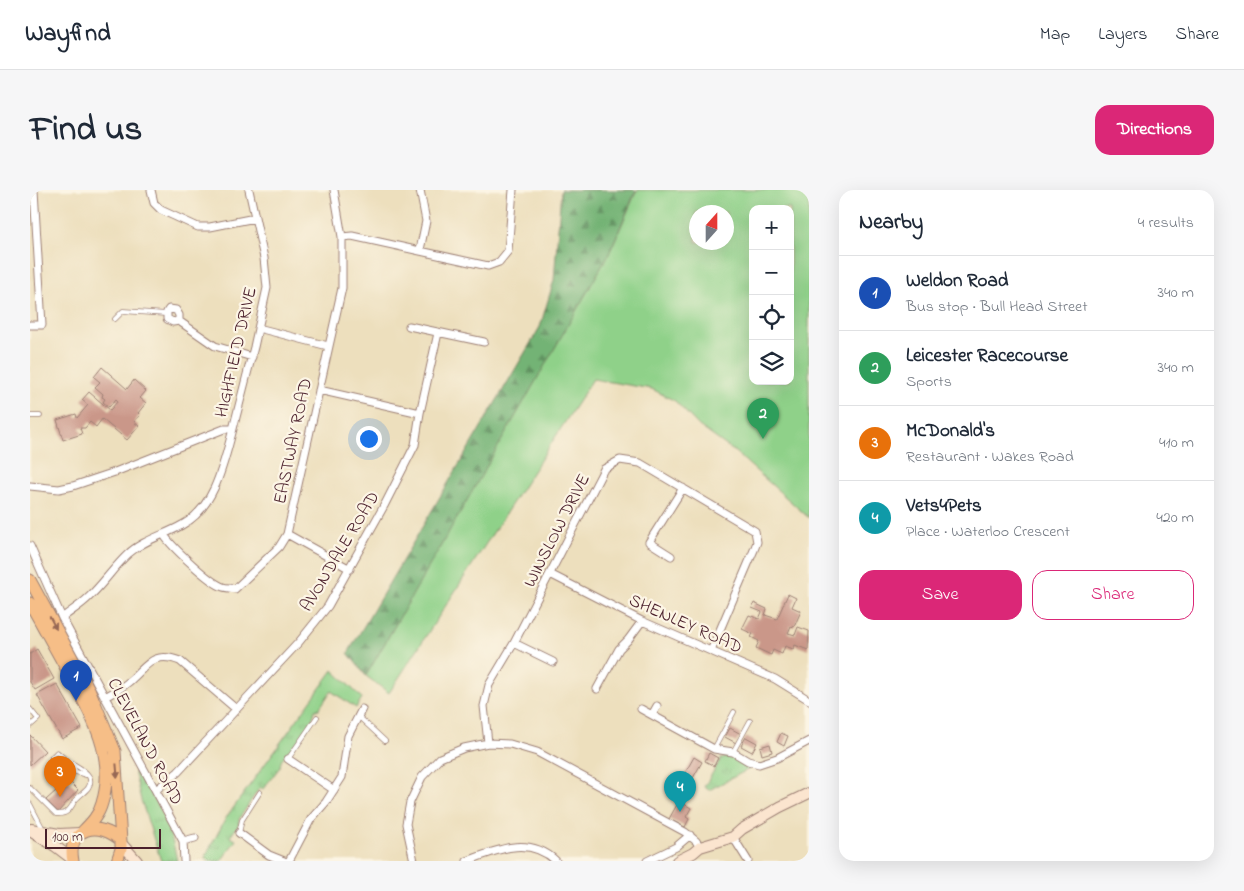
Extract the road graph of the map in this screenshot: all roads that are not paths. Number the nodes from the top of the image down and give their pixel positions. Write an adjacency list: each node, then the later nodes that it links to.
1 (34, 190): 13 (street)
2 (151, 190): 7 (street)
3 (248, 190): 7 (street, HIGHFIELD DRIVE)
4 (334, 190): 8 (street, EASTWAY ROAD)
5 (420, 190): 9 (street)
6 (513, 190): 9 (street)
7 (255, 218): 15 (street, HIGHFIELD DRIVE)
8 (342, 237): 9 (street); 18 (street, EASTWAY ROAD)
9 (420, 250)
10 (166, 314): 11 (lane); 12 (street); 12 (street)
11 (115, 319)
12 (179, 321): 19 (street)
13 (30, 325)
14 (410, 326): 16 (street)
15 (258, 328): 18 (street); 19 (street, HIGHFIELD DRIVE)
16 (438, 333): 17 (street); 21 (street, AVONDALE ROAD)
17 (484, 342)
18 (328, 346): 20 (street, EASTWAY ROAD)
19 (252, 358): 24 (street, HIGHFIELD DRIVE)
20 (319, 390): 21 (street); 28 (street, EASTWAY ROAD)
21 (420, 413): 31 (street, AVONDALE ROAD)
22 (30, 416): 23 (lane)
23 (40, 416)
24 (233, 429): 25 (street, HIGHFIELD DRIVE); 27 (street)
25 (30, 486)
26 (683, 488): 30 (street); 32 (street, WINSLOW DRIVE); 38 (street, WINSLOW DRIVE)
27 (164, 534): 28 (street, EASTWAY ROAD); 35 (street)
28 (287, 534): 31 (street)
29 (30, 546): 35 (street, CLEVELAND ROAD)
30 (670, 556)
31 (350, 569): 45 (street, AVONDALE ROAD)
32 (550, 574): 36 (street, SHENLEY ROAD); 37 (street, WINSLOW DRIVE)
33 (30, 580): 74 (main road, one-way to 74)
34 (30, 603): 68 (main road)
35 (62, 618): 41 (street, CLEVELAND ROAD)
36 (642, 621): 38 (street, SHENLEY ROAD); 40 (street)
37 (514, 643): 39 (street); 55 (street, WINSLOW DRIVE)
38 (711, 651): 42 (street, SHENLEY ROAD)
39 (553, 662)
40 (597, 689)
41 (105, 697): 45 (street); 61 (street, CLEVELAND ROAD)
42 (809, 700)
43 (658, 706): 49 (street)
44 (30, 709): 52 (lane)
45 (236, 709): 61 (street, AVONDALE ROAD)
46 (641, 709): 49 (street)
47 (360, 712): 53 (lane); 62 (street)
48 (734, 712): 56 (lane)
49 (652, 715): 56 (street)
50 (317, 717): 59 (lane)
51 (750, 721): 57 (lane)
52 (30, 726)
53 (385, 741)
54 (809, 742): 57 (street)
55 (488, 743): 70 (street); 82 (street)
56 (714, 749): 57 (street)
57 (733, 752)
58 (52, 757): 60 (lane)
59 (288, 759): 62 (street)
60 (30, 788)
61 (156, 790): 73 (street, CLEVELAND ROAD)
62 (334, 790): 81 (street)
63 (260, 792): 69 (lane)
64 (809, 793): 71 (main road)
65 (30, 804): 67 (lane)
66 (30, 830): 67 (main road); 76 (main road)
67 (45, 831): 68 (main road)
68 (81, 832): 74 (main road); 76 (main road)
69 (239, 833): 80 (street)
70 (690, 835): 75 (street); 85 (street)
71 (733, 837): 75 (main road); 87 (street)
72 (195, 838): 73 (street)
73 (183, 841): 79 (street, CLEVELAND ROAD)
74 (121, 842): 77 (main road); 78 (main road)
75 (700, 847): 86 (main road)
76 (72, 860)
77 (117, 861)
78 (137, 861)
79 (184, 861)
80 (284, 861)
81 (289, 861)
82 (414, 861)
83 (467, 861): 84 (street)
84 (556, 861)
85 (647, 861)
86 (677, 861)
87 (748, 861)

